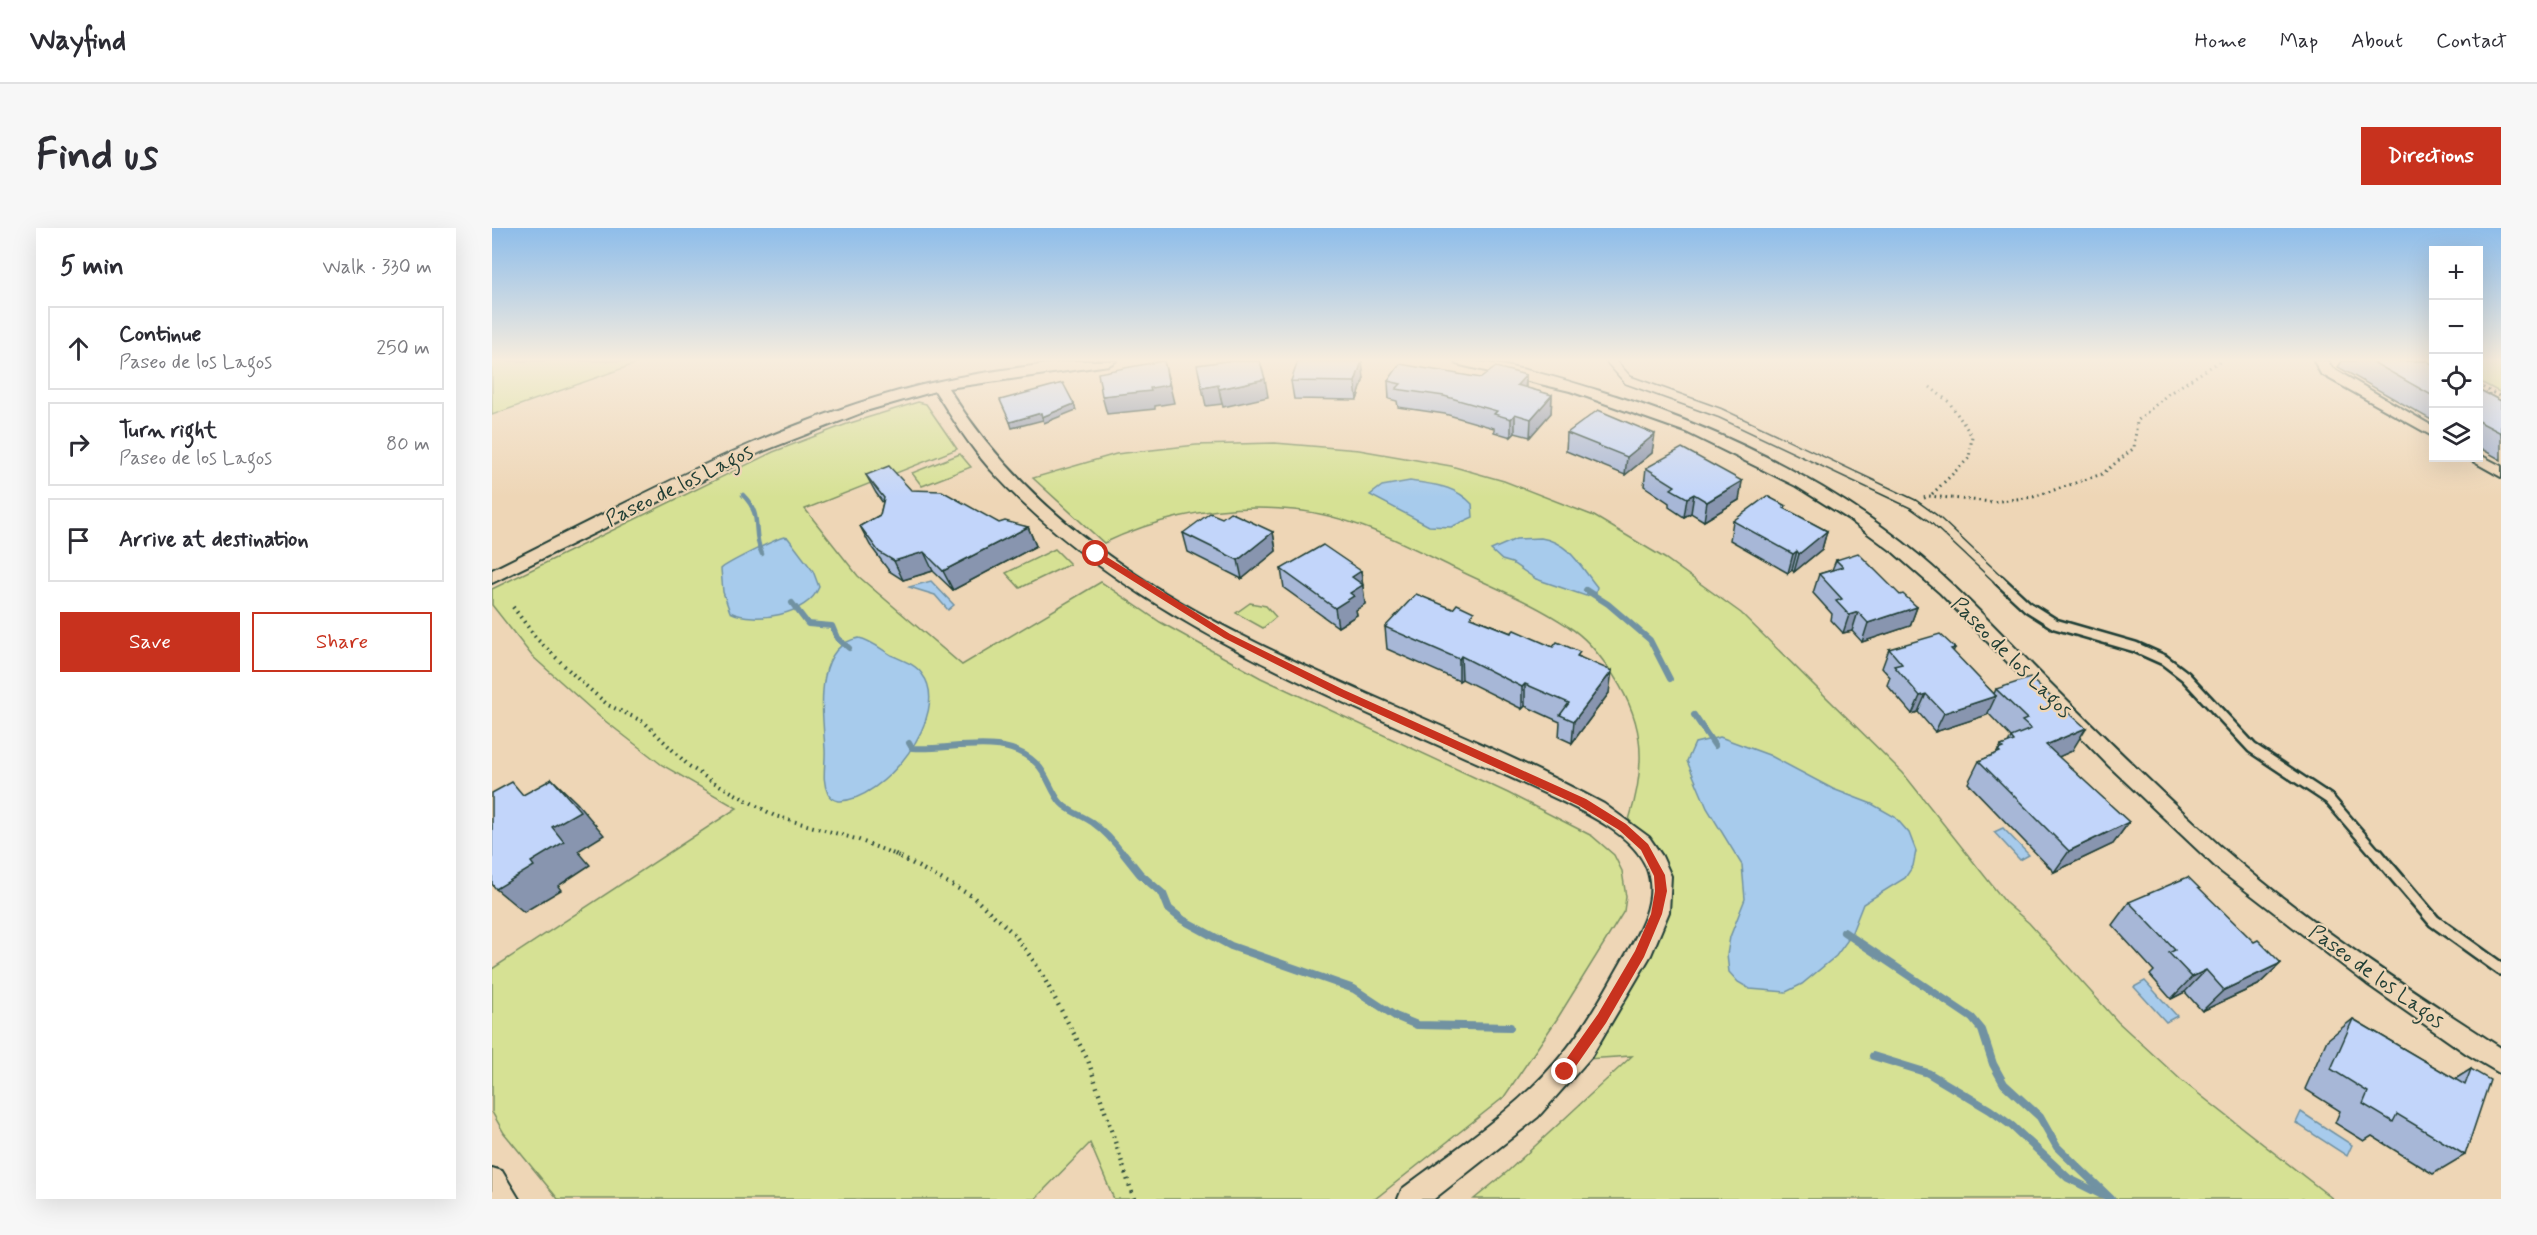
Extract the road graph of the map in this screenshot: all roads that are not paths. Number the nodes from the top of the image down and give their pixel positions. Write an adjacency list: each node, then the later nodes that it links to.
1 (869, 406): 9 (street, Paseo de los Lagos)
2 (952, 406): 14 (street)
3 (1626, 406): 11 (street, Paseo de los Lagos)
4 (1701, 406): 10 (lane)
5 (2387, 406): 6 (street)
6 (2429, 431)
7 (2482, 462): 8 (street)
8 (2501, 472)
9 (492, 577)
10 (2501, 969)
11 (2501, 1062)
12 (492, 1181): 13 (street)
13 (505, 1199)
14 (1412, 1199)

